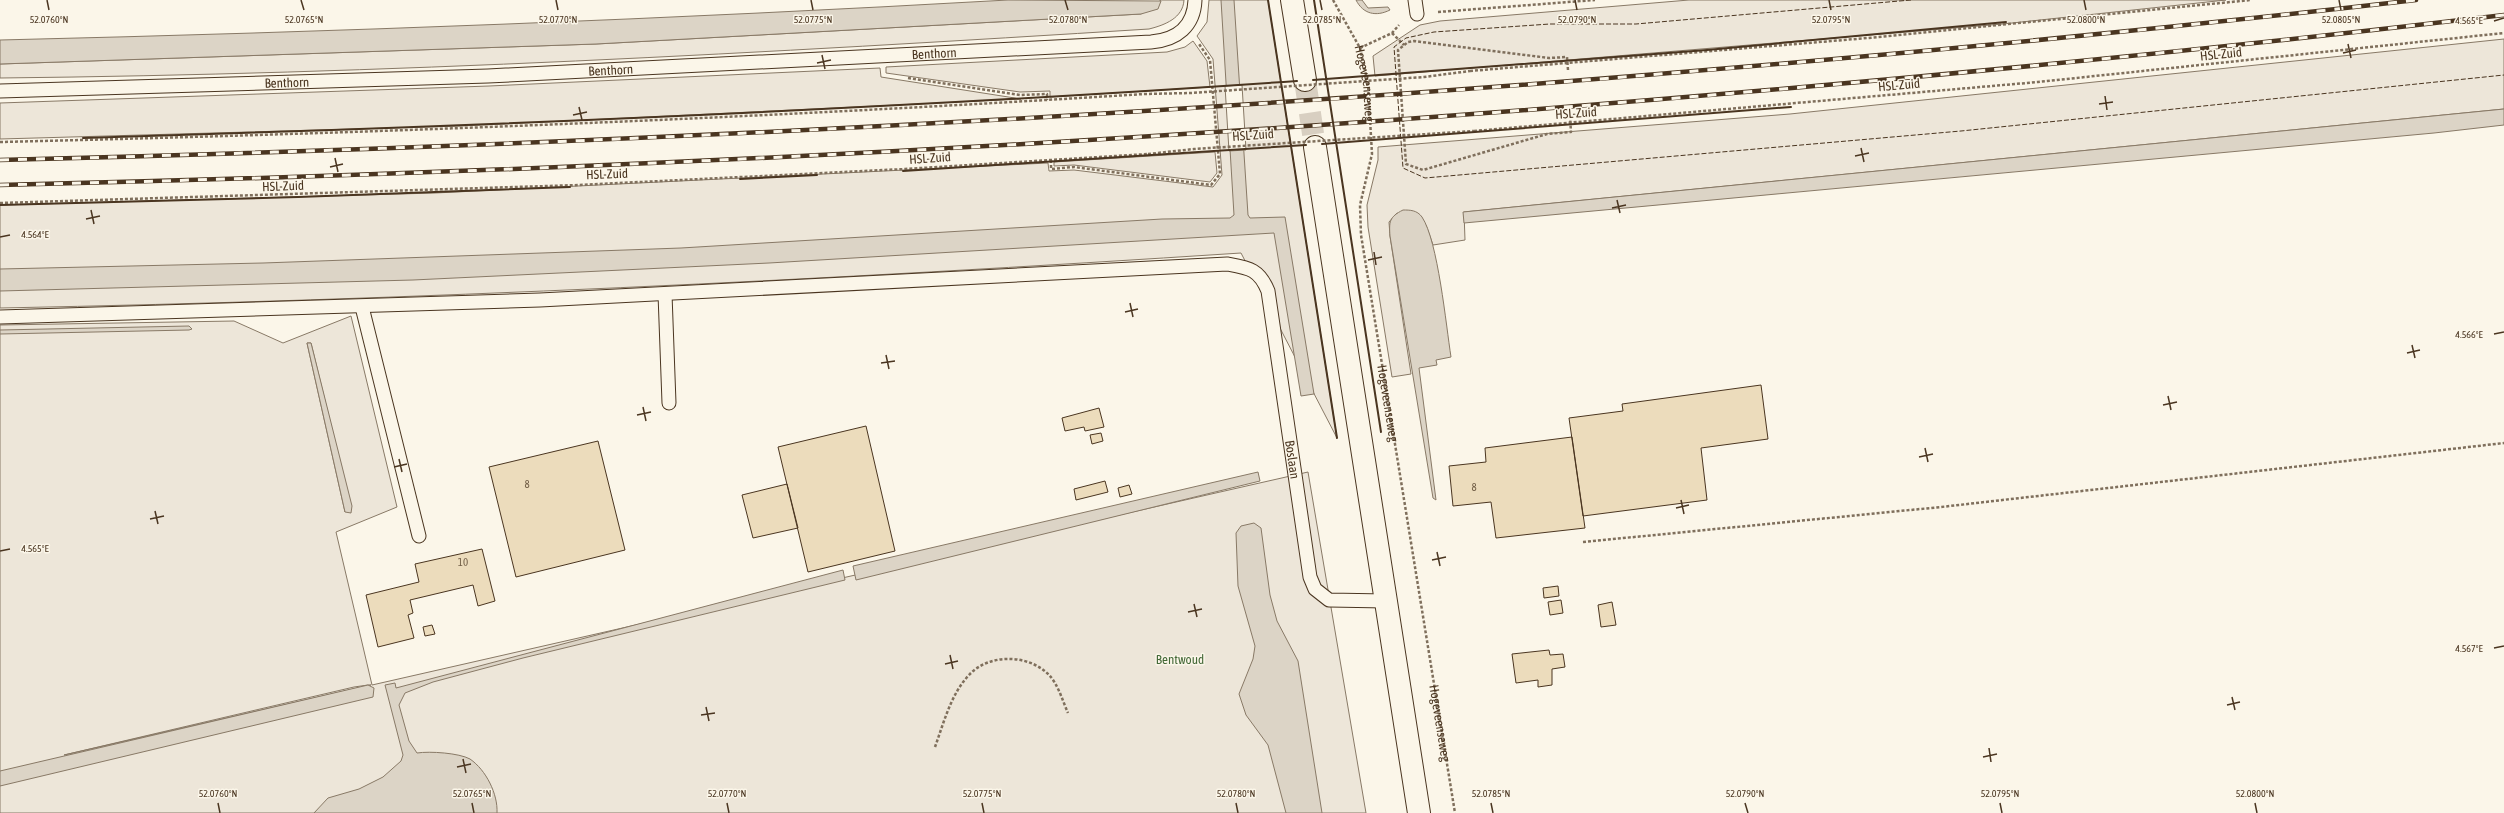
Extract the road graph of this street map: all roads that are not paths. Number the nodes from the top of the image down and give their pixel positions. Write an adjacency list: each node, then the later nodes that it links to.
1 (1195, 0): 6 (lane, Benthorn)
2 (1292, 0): 5 (main road)
3 (1414, 0): 4 (lane)
4 (1417, 14)
5 (1304, 80)
6 (0, 91)
7 (1315, 147): 13 (main road)
8 (664, 294): 9 (lane); 11 (lane); 13 (lane, Boslaan)
9 (362, 307): 10 (lane); 12 (lane)
10 (0, 317)
11 (669, 404)
12 (418, 536)
13 (1386, 601): 14 (main road)
14 (1419, 813)

